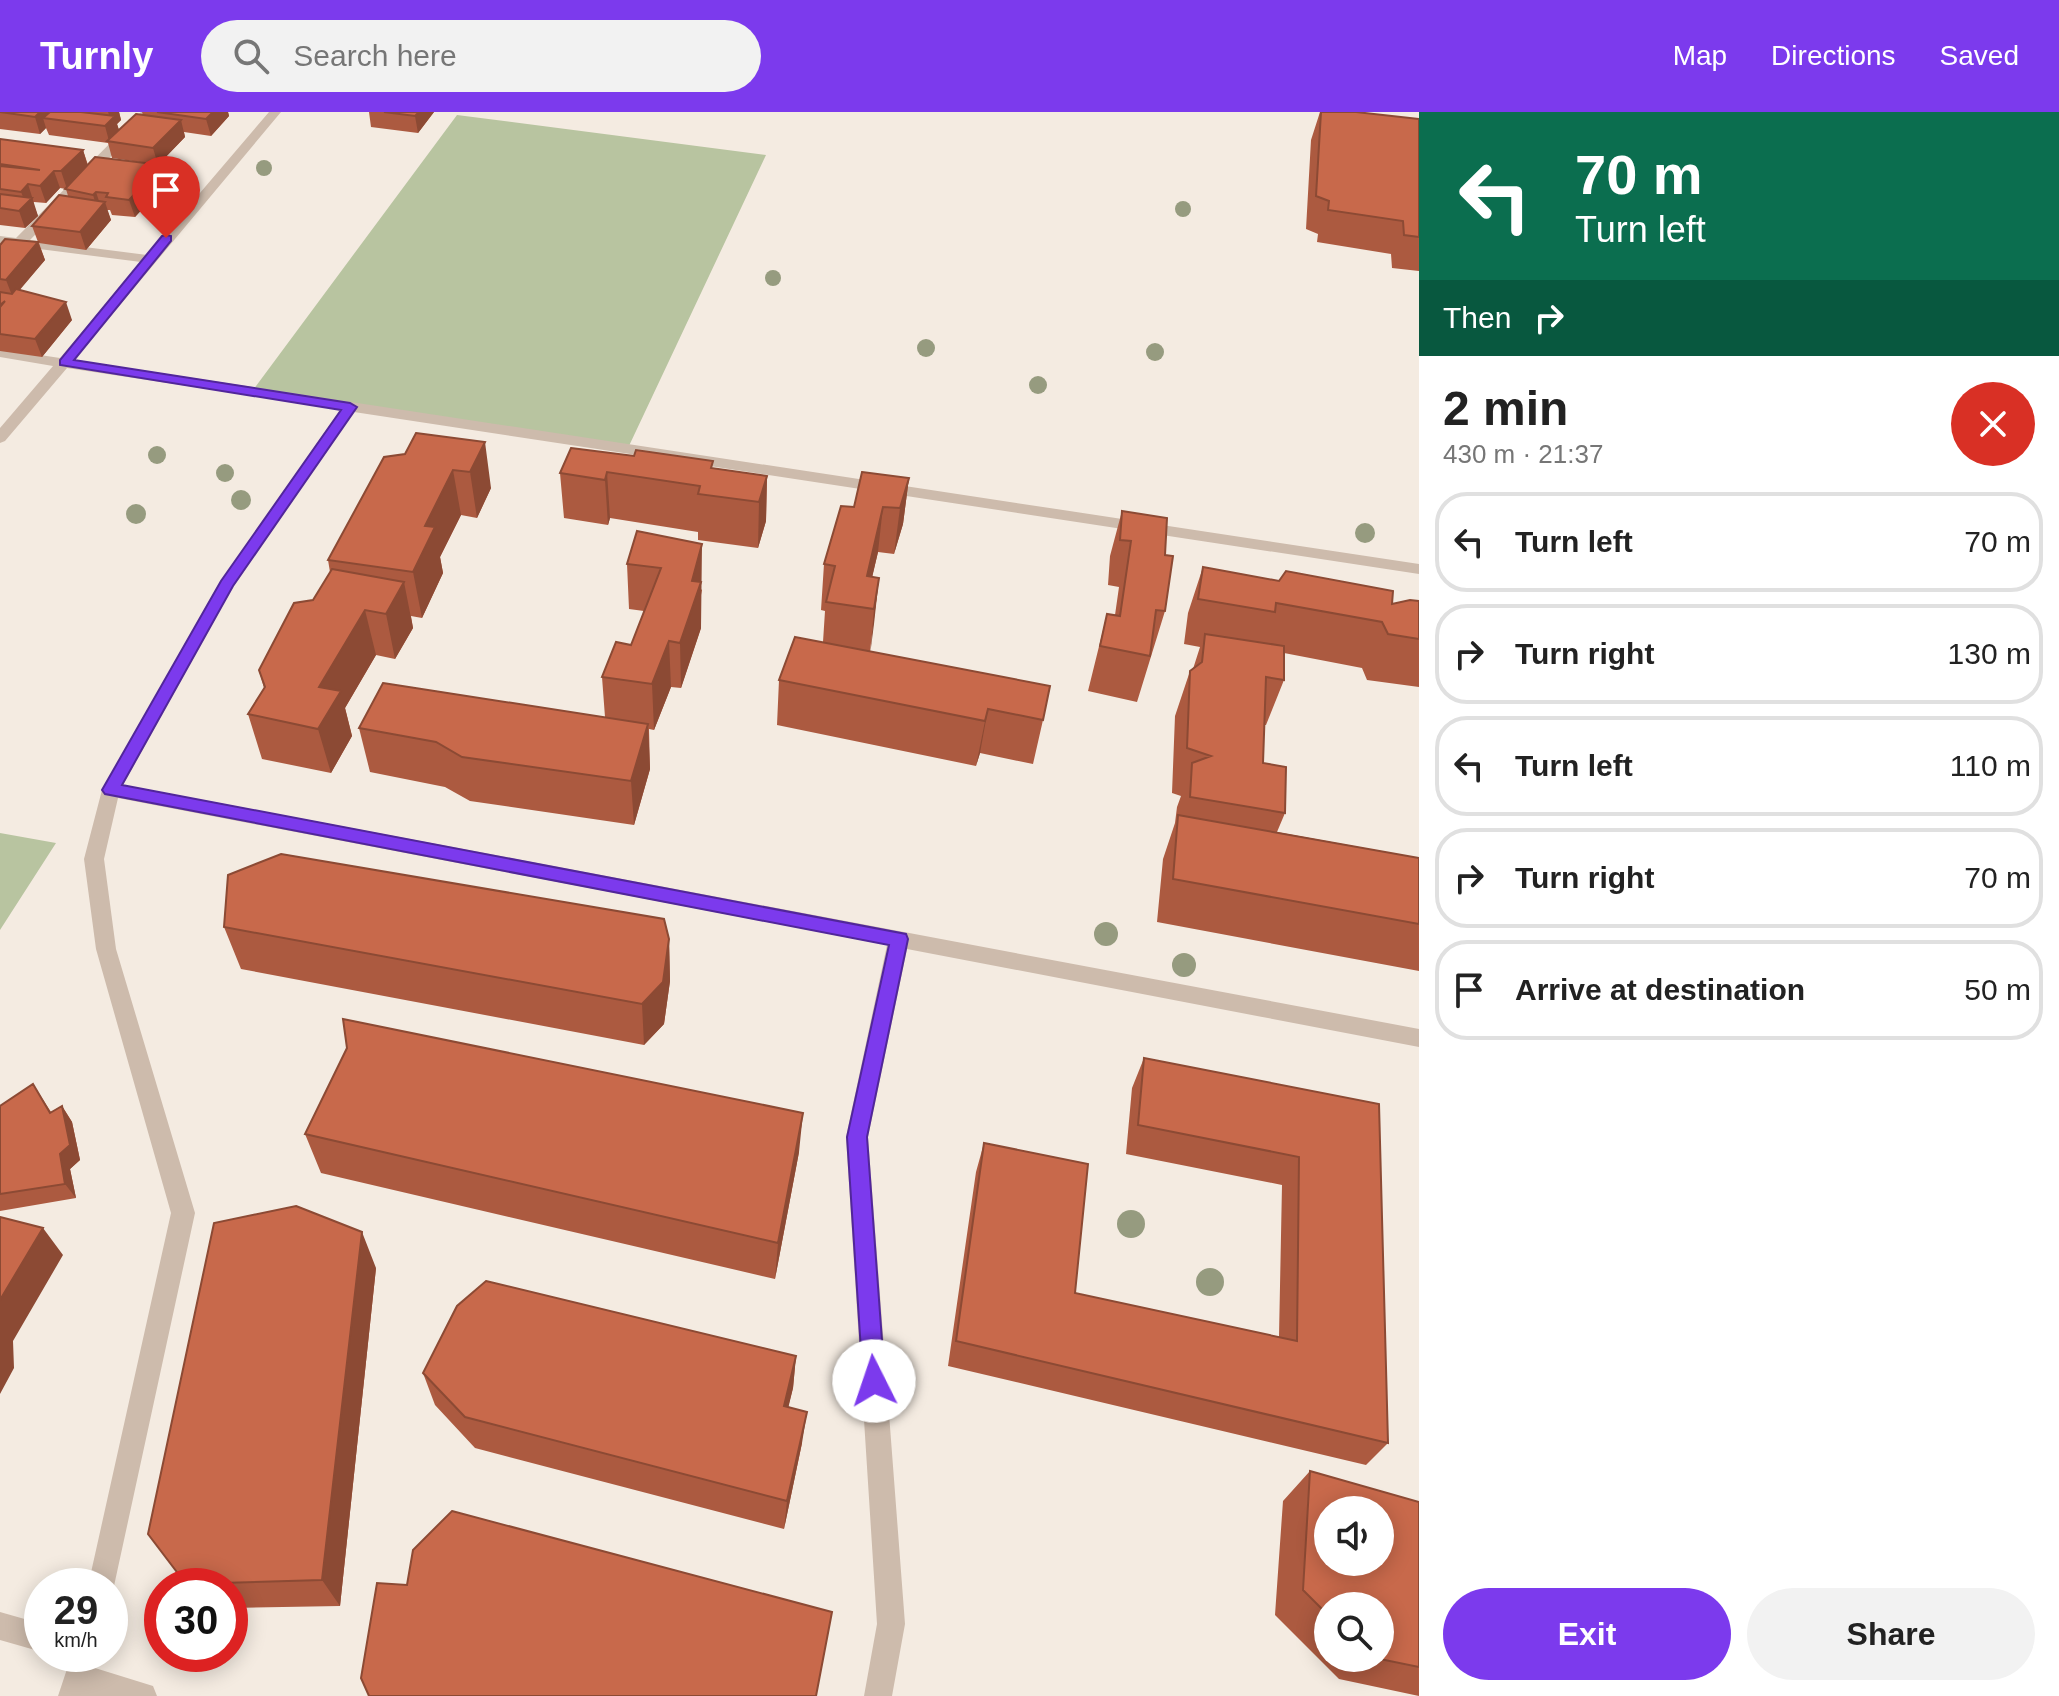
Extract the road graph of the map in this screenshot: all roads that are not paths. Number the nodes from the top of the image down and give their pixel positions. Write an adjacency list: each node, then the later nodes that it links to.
1 (148, 112): 4 (street)
2 (275, 112): 5 (street)
3 (0, 240): 4 (street)
4 (20, 242): 5 (street)
5 (148, 259): 7 (street)
6 (0, 353): 7 (street)
7 (65, 363): 8 (street); 9 (street)
8 (350, 407): 10 (street); 11 (street)
9 (0, 438)
10 (1419, 569)
11 (111, 790): 12 (street); 14 (street)
12 (899, 939): 13 (street); 19 (street)
13 (1419, 1038)
14 (105, 1568)
15 (0, 1626): 16 (street)
16 (24, 1633)
17 (80, 1676): 18 (street)
18 (143, 1696)
19 (878, 1696)

